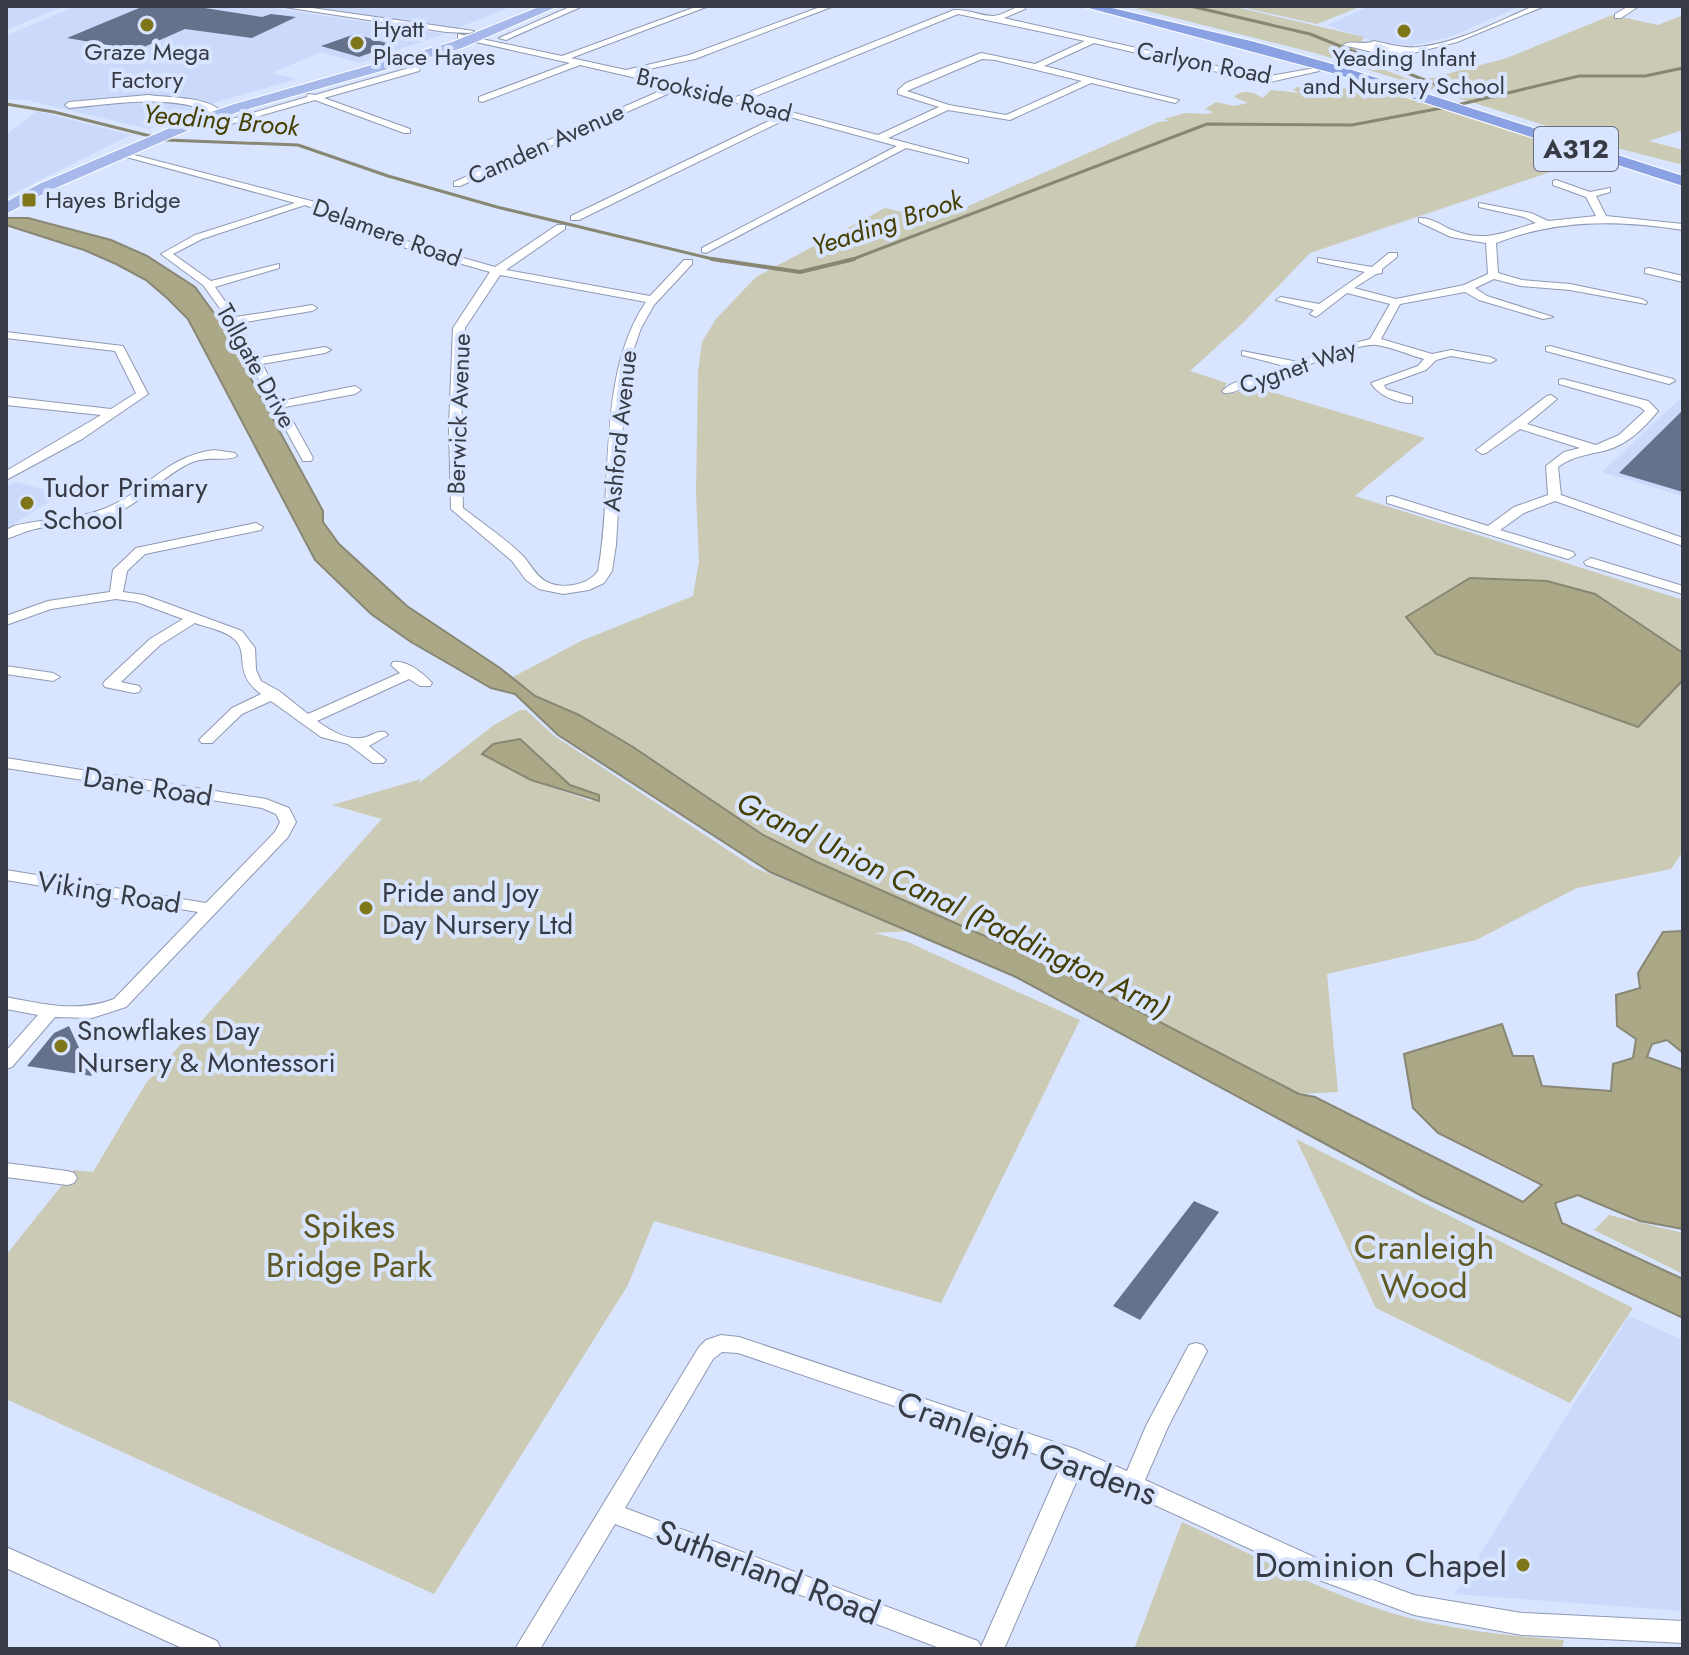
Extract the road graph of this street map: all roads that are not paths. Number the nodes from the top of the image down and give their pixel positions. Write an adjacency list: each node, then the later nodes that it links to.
1 (282, 6): 18 (street)
2 (552, 6): 13 (main road)
3 (579, 6): 16 (street)
4 (705, 6): 30 (street)
5 (830, 6): 35 (street)
6 (1088, 6): 17 (highway, A312)
7 (1109, 6): 17 (highway, A312)
8 (1118, 6): 17 (highway, A312)
9 (1541, 6): 26 (street)
10 (1635, 6): 14 (street)
11 (1022, 7): 15 (street)
12 (1073, 7): 17 (highway, A312)
13 (532, 11): 16 (street); 19 (main road); 20 (main road)
14 (1618, 16)
15 (997, 18): 22 (street, Carlyon Road); 41 (street, Carlyon Road)
16 (546, 20): 19 (street)
17 (1158, 20): 45 (highway, A312)
18 (446, 30): 20 (street, Brookside Road); 21 (street)
19 (503, 32): 20 (main road); 21 (street)
20 (478, 33): 21 (main road); 30 (street, Brookside Road); 38 (main road)
21 (461, 36): 47 (main road)
22 (1093, 41): 27 (street, Carlyon Road); 32 (street)
23 (1159, 42): 27 (street)
24 (1347, 45): 25 (street)
25 (1370, 48): 26 (street); 28 (street)
26 (1414, 50): 28 (street)
27 (1139, 51): 34 (street, Carlyon Road)
28 (1396, 54): 29 (street)
29 (1429, 55)
30 (564, 58): 31 (street, Brookside Road)
31 (580, 62): 35 (street, Brookside Road); 40 (street)
32 (1035, 67): 36 (street); 44 (street)
33 (416, 69): 39 (street)
34 (1315, 71)
35 (627, 73): 37 (street, Brookside Road)
36 (1090, 80): 42 (street); 44 (street)
37 (680, 85): 41 (street, Brookside Road); 56 (street, Camden Avenue)
38 (297, 91): 39 (street); 47 (main road)
39 (313, 97): 47 (street); 48 (street)
40 (482, 99)
41 (737, 100): 46 (street, Brookside Road)
42 (1175, 100)
43 (69, 105): 47 (street)
44 (947, 107): 49 (street)
45 (1474, 111): 53 (highway, A312); 54 (highway, A312)
46 (789, 114): 49 (street, Brookside Road); 63 (street)
47 (213, 115): 50 (main road)
48 (407, 131)
49 (879, 138): 51 (street, Brookside Road)
50 (142, 141): 59 (street, Delamere Road); 61 (main road)
51 (905, 145): 52 (street, Brookside Road); 69 (street)
52 (965, 161)
53 (1683, 175)
54 (1683, 181)
55 (1556, 183): 58 (street)
56 (457, 184)
57 (1607, 190): 58 (street)
58 (1590, 195): 62 (street)
59 (305, 202): 74 (street, Delamere Road); 79 (street, Tollgate Drive)
60 (1483, 205): 65 (street)
61 (6, 209)
62 (1601, 217): 65 (street); 67 (street)
63 (575, 218)
64 (1423, 220): 68 (street)
65 (1544, 223): 68 (street)
66 (561, 227): 74 (street, Berwick Avenue)
67 (1683, 227)
68 (1491, 241): 77 (street)
69 (706, 250)
70 (1393, 255): 75 (street)
71 (1322, 260): 75 (street)
72 (688, 262): 82 (street, Ashford Avenue)
73 (275, 266): 79 (street)
74 (497, 271): 82 (street, Delamere Road); 124 (street, Berwick Avenue)
75 (1378, 271): 81 (street)
76 (1649, 271): 78 (street)
77 (1493, 275): 80 (street); 85 (street)
78 (1683, 279)
79 (210, 285): 88 (street, Tollgate Drive)
80 (1467, 288): 84 (street); 87 (street)
81 (1345, 289): 83 (street); 84 (street)
82 (655, 300): 124 (street, Ashford Avenue)
83 (1281, 300)
84 (1396, 302): 90 (street, Cygnet Way)
85 (1642, 302)
86 (312, 308): 88 (street)
87 (1547, 317)
88 (233, 321): 96 (street, Tollgate Drive)
89 (6, 335): 107 (street)
90 (1374, 341): 94 (street); 97 (street, Cygnet Way)
91 (1550, 349): 98 (street)
92 (325, 350): 96 (street)
93 (1246, 353): 97 (street)
94 (1432, 358): 95 (street); 104 (street)
95 (1490, 360)
96 (255, 362): 106 (street, Tollgate Drive)
97 (1299, 366): 102 (street, Cygnet Way)
98 (1611, 380): 99 (street); 100 (street); 109 (street)
99 (1669, 381)
100 (1563, 382)
101 (355, 390): 106 (street)
102 (1228, 391)
103 (1551, 399): 108 (street)
104 (1408, 400)
105 (6, 401): 107 (street)
106 (278, 405): 112 (street, Tollgate Drive)
107 (112, 413): 113 (street)
108 (1518, 425): 109 (street); 110 (street)
109 (1593, 447): 114 (street)
110 (1482, 450)
111 (231, 456): 118 (street)
112 (307, 458)
113 (7, 476)
114 (1555, 497): 117 (street); 119 (street)
115 (1392, 500): 117 (street)
116 (255, 527): 125 (street)
117 (1491, 530): 120 (street)
118 (6, 535)
119 (1683, 542)
120 (1568, 555)
121 (1591, 562): 123 (street)
122 (1683, 573): 123 (street)
123 (1676, 588)
124 (563, 590)
125 (116, 595): 126 (street); 127 (street)
126 (192, 619): 132 (street); 135 (street)
127 (6, 621)
128 (14, 671): 129 (street); 133 (street)
129 (53, 677)
130 (92, 682): 132 (street)
131 (425, 683): 136 (street)
132 (110, 684): 134 (street)
133 (6, 687)
134 (134, 689)
135 (274, 694): 136 (street); 138 (street)
136 (307, 720): 139 (street)
137 (380, 735): 139 (street)
138 (207, 740)
139 (358, 745): 140 (street)
140 (378, 760)
141 (6, 763): 143 (street, Dane Road)
142 (6, 875): 143 (street, Viking Road)
143 (211, 909): 145 (street)
144 (6, 1003): 145 (street)
145 (51, 1011): 146 (street)
146 (6, 1063)
147 (6, 1170): 148 (street)
148 (67, 1178)
149 (1196, 1351): 151 (street)
150 (1075, 1458): 151 (street, Cranleigh Gardens); 152 (street, Cranleigh Gardens); 158 (street)
151 (1133, 1483): 154 (street, Cranleigh Gardens)
152 (610, 1512): 156 (street, Cranleigh Gardens); 157 (street, Sutherland Road)
153 (6, 1557): 155 (street)
154 (1683, 1632)
155 (209, 1649)
156 (527, 1649)
157 (970, 1649)
158 (992, 1649)

